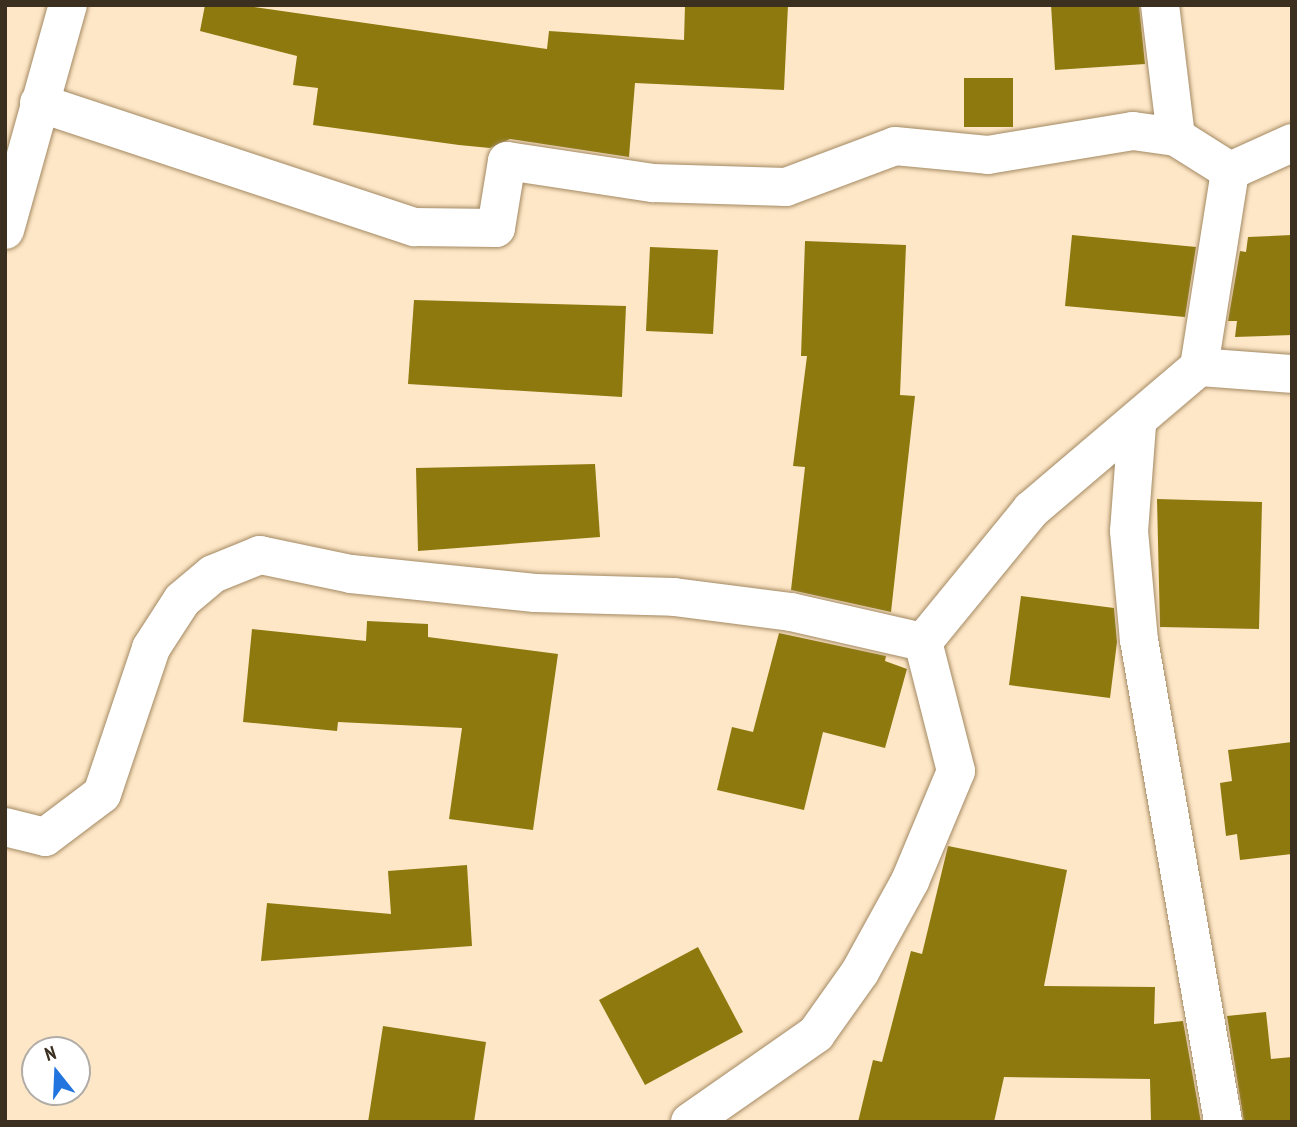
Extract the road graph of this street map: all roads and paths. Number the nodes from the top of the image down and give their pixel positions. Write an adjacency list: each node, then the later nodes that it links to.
1 (68, 5): 3 (street)
2 (1160, 5): 4 (street)
3 (39, 103): 4 (street); 7 (street)
4 (1176, 136): 6 (street)
5 (1292, 143): 6 (street)
6 (1230, 170): 8 (street)
7 (6, 225)
8 (1199, 368): 9 (street); 10 (street)
9 (1292, 374)
10 (1137, 425): 11 (street); 14 (street)
11 (923, 642): 12 (street); 13 (street)
12 (5, 827)
13 (690, 1122)
14 (1223, 1122)

